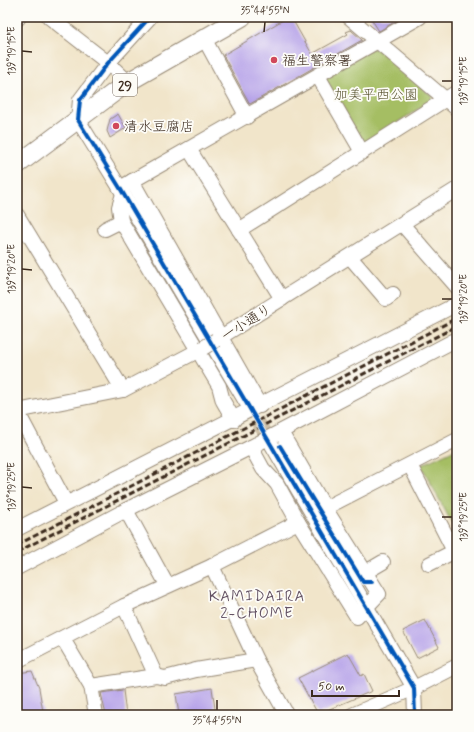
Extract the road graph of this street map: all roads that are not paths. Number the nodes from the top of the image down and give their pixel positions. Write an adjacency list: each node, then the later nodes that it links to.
1 (19, 17): 7 (street)
2 (49, 17): 10 (street)
3 (150, 17): 10 (street)
4 (242, 17): 8 (main road, 29)
5 (349, 17): 9 (street)
6 (420, 17): 9 (street)
7 (17, 19)
8 (204, 40): 12 (main road, 29); 15 (street)
9 (378, 42): 11 (street); 13 (street)
10 (108, 63): 12 (street); 16 (street)
11 (318, 76): 15 (street); 18 (street)
12 (128, 82): 16 (main road, 29)
13 (451, 95): 14 (street); 18 (street)
14 (457, 109)
15 (247, 117): 17 (street)
16 (78, 120): 19 (main road, 29); 21 (street)
17 (189, 149): 21 (street); 26 (street)
18 (362, 152): 26 (street)
19 (18, 163)
20 (457, 189): 24 (street, 一小通り)
21 (126, 192): 23 (street); 32 (street); 36 (street)
22 (17, 215): 35 (street)
23 (121, 221): 25 (street); 34 (street)
24 (402, 224): 27 (street, 一小通り); 28 (street)
25 (105, 229)
26 (239, 230): 30 (street)
27 (350, 257): 29 (street); 30 (street, 一小通り)
28 (457, 287)
29 (393, 294)
30 (282, 299): 32 (street, 一小通り)
31 (457, 304): 37 (street)
32 (219, 339): 34 (street, 一小通り, bridge); 37 (street)
33 (457, 339): 40 (street)
34 (200, 350): 35 (street, 一小通り); 39 (street)
35 (123, 390): 38 (street, 一小通り)
36 (246, 402)
37 (260, 406): 39 (street)
38 (17, 411): 45 (street)
39 (234, 420): 45 (street)
40 (281, 432): 43 (street); 46 (street)
41 (457, 440): 44 (street)
42 (272, 445): 58 (street)
43 (251, 448): 47 (street); 48 (street)
44 (410, 464): 46 (street); 50 (street)
45 (66, 503): 49 (street)
46 (325, 508): 55 (street)
47 (126, 510): 54 (street); 56 (street)
48 (298, 522): 53 (street); 58 (street)
49 (17, 529)
50 (456, 550): 52 (street)
51 (383, 562): 55 (street)
52 (429, 564)
53 (212, 566): 56 (street); 60 (street)
54 (17, 568)
55 (366, 572): 58 (street)
56 (167, 585): 57 (street)
57 (124, 606): 59 (street); 63 (street)
58 (367, 607): 65 (street)
59 (63, 639): 61 (street); 64 (street)
60 (256, 660): 63 (street); 67 (street)
61 (17, 662)
62 (457, 666): 65 (street)
63 (156, 676): 64 (street)
64 (91, 686): 66 (street)
65 (414, 688): 68 (street); 69 (street)
66 (96, 715)
67 (287, 715)
68 (352, 715)
69 (414, 715)

